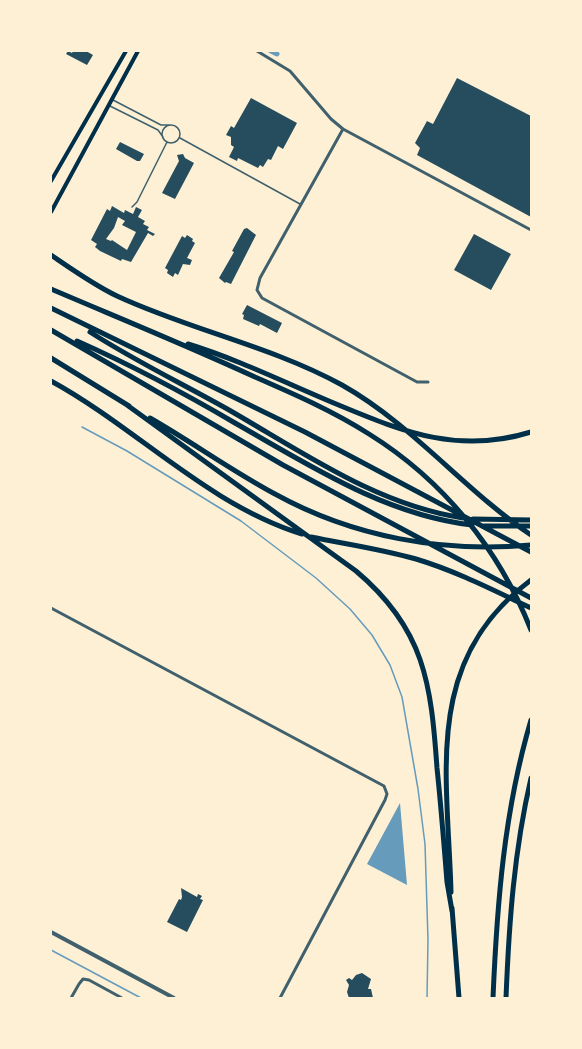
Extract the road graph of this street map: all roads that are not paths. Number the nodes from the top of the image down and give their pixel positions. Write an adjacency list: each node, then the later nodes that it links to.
1 (126, 51): 11 (main road)
2 (138, 51): 4 (main road)
3 (257, 51): 7 (street)
4 (113, 99): 5 (main road); 6 (lane)
5 (109, 105): 8 (lane); 14 (main road)
6 (169, 125): 8 (lane); 9 (lane)
7 (343, 129): 12 (street); 15 (street)
8 (163, 137): 10 (lane)
9 (180, 138): 10 (lane); 12 (lane)
10 (167, 142): 13 (lane)
11 (51, 181)
12 (301, 204): 24 (street)
13 (132, 207)
14 (51, 212)
15 (531, 230)
16 (51, 255): 29 (highway)
17 (51, 289): 21 (highway)
18 (51, 308): 19 (highway)
19 (73, 320): 27 (highway); 31 (highway)
20 (51, 330): 28 (highway); 33 (highway)
21 (166, 337): 26 (highway); 36 (highway)
22 (51, 358): 25 (highway)
23 (51, 381): 35 (highway)
24 (428, 382)
25 (127, 405): 30 (highway); 39 (highway)
26 (531, 432)
27 (531, 520)
28 (531, 526)
29 (531, 535)
30 (531, 545)
31 (531, 552)
32 (531, 580): 39 (highway)
33 (531, 598)
34 (51, 608): 44 (street)
35 (531, 608)
36 (531, 630)
37 (531, 720): 46 (highway)
38 (531, 778): 47 (highway)
39 (452, 911): 45 (highway)
40 (51, 932): 43 (street)
41 (71, 998): 42 (street)
42 (122, 998)
43 (174, 998)
44 (280, 998)
45 (459, 998)
46 (493, 998)
47 (506, 998)

